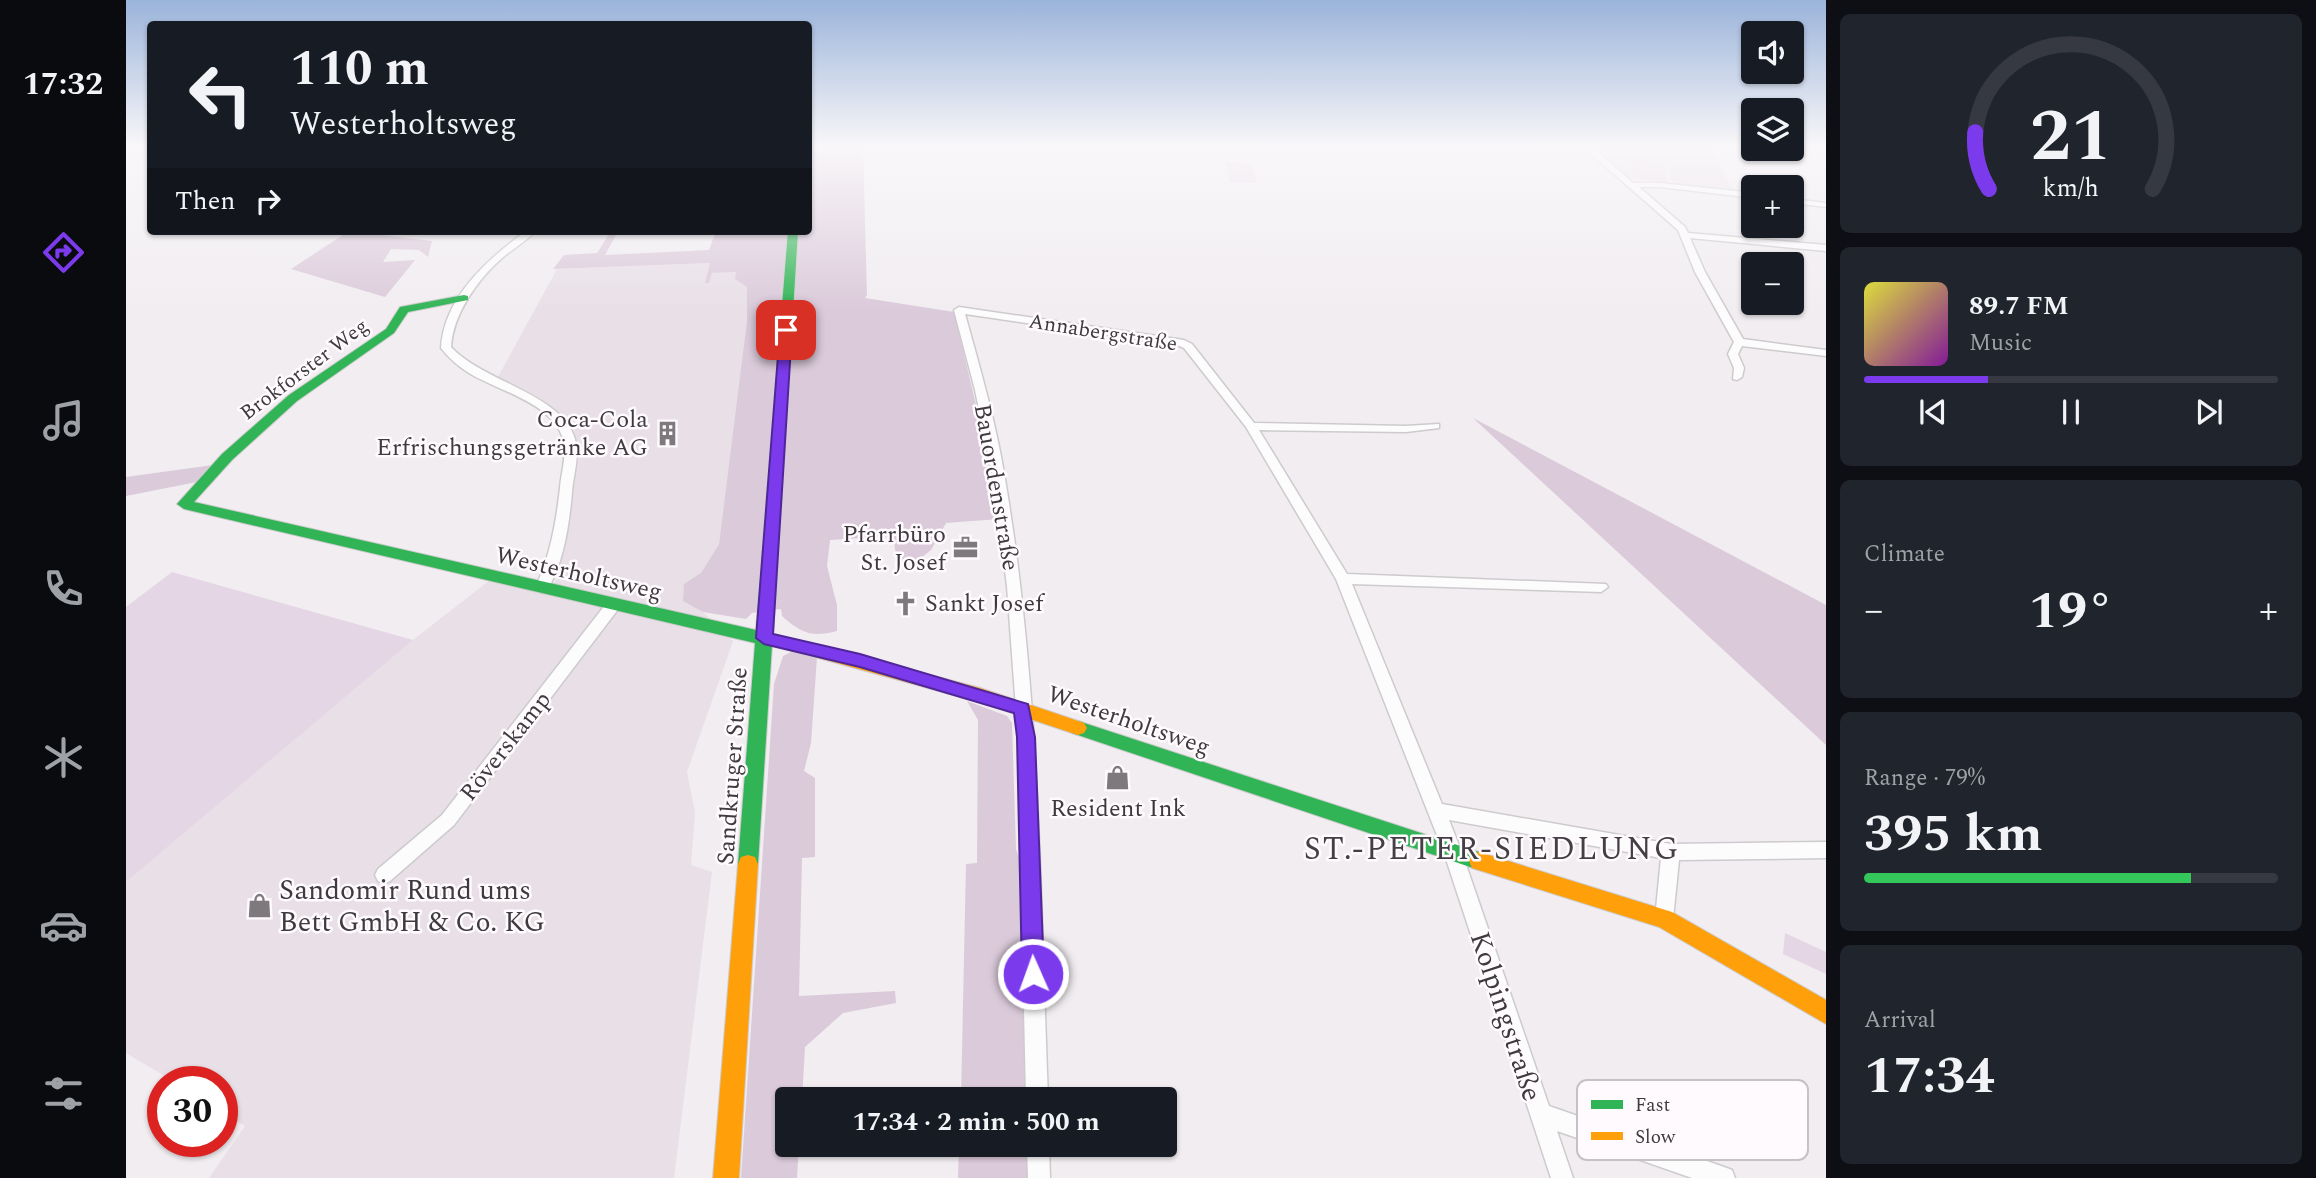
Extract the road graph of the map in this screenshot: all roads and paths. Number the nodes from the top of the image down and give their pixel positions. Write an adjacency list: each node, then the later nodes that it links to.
1 (1651, 202): 6 (street)
2 (1804, 202): 3 (street)
3 (1826, 205)
4 (527, 235): 8 (street)
5 (793, 235): 20 (street, Sandkruger Straße)
6 (1686, 236): 7 (street); 10 (street)
7 (1826, 248)
8 (464, 299): 15 (street, Brokforster Weg); 18 (street)
9 (959, 310): 13 (street, Annabergstraße); 21 (street, Bauordenstraße)
10 (1739, 342): 11 (street); 12 (street)
11 (1826, 353)
12 (1737, 377)
13 (1251, 426): 14 (street); 16 (street, Annabergstraße)
14 (1435, 426)
15 (184, 504): 18 (street, Westerholtsweg)
16 (1343, 579): 17 (street); 22 (street, Annabergstraße)
17 (1601, 587)
18 (542, 588): 19 (street, Westerholtsweg)
19 (614, 604): 20 (street, Westerholtsweg); 26 (street, Röverskamp)
20 (764, 638): 21 (street, Westerholtsweg); 34 (street, Sandkruger Straße)
21 (1022, 709): 25 (street, Westerholtsweg); 29 (street, Bauordenstraße)
22 (1434, 810): 24 (street); 25 (street, Annabergstraße)
23 (1826, 850): 24 (street)
24 (1671, 852): 27 (street)
25 (1453, 853): 27 (street, Westerholtsweg); 30 (street, Kolpingstraße)
26 (384, 875)
27 (1664, 919): 28 (street, Westerholtsweg)
28 (1826, 1013)
29 (1037, 1087)
30 (1540, 1114): 31 (street); 36 (street, Kolpingstraße)
31 (1577, 1127)
32 (1038, 1157): 35 (street)
33 (1672, 1160): 37 (street)
34 (726, 1178)
35 (1038, 1178)
36 (1562, 1178)
37 (1724, 1178)

